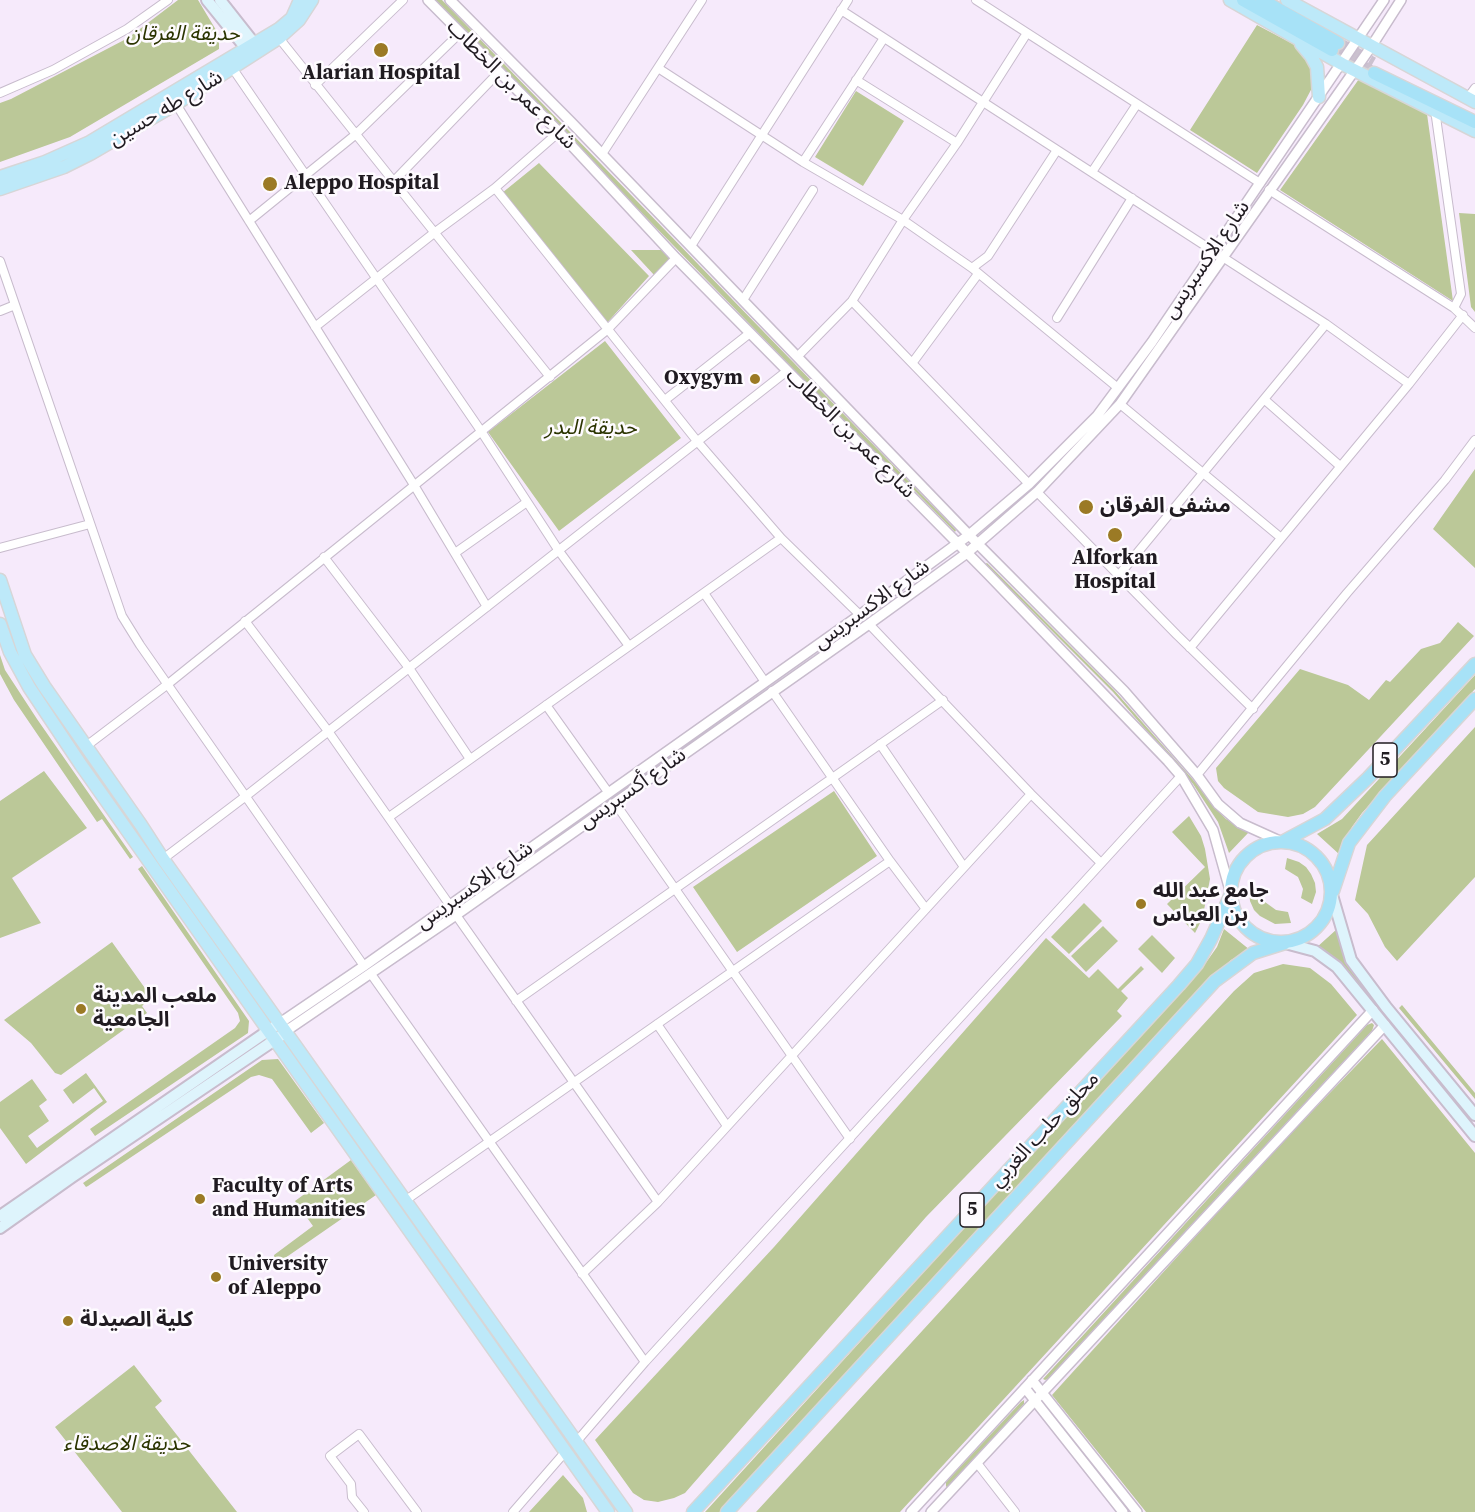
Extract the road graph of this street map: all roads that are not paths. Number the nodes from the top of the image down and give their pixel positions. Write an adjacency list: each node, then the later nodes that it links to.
1 (168, 0): 35 (street)
2 (207, 0): 25 (main road)
3 (220, 0): 25 (main road)
4 (300, 0): 25 (main road, شارع طه حسين)
5 (312, 0): 22 (main road, شارع طه حسين)
6 (403, 0): 33 (street)
7 (428, 0): 19 (street, شارع عمر بن الخطاب)
8 (450, 0): 50 (street, شارع عمر بن الخطاب)
9 (702, 0): 28 (street)
10 (848, 0): 18 (street)
11 (976, 0): 20 (street)
12 (1230, 0): 21 (main road)
13 (1243, 0): 14 (highway)
14 (1262, 0)
15 (1287, 0): 24 (main road)
16 (1383, 0): 24 (street, شارع الاكسبريس)
17 (1401, 0): 26 (street, شارع أكسبريس)
18 (841, 10): 23 (street); 47 (street)
19 (460, 33): 31 (street, شارع عمر بن الخطاب); 46 (street)
20 (1027, 33): 38 (street); 40 (street)
21 (1289, 33): 27 (main road); 36 (main road)
22 (279, 38): 29 (main road, شارع طه حسين); 33 (street)
23 (884, 38): 32 (street); 38 (street)
24 (1358, 40): 26 (main road); 27 (street, شارع الاكسبريس)
25 (250, 45): 54 (main road, شارع طه حسين)
26 (1371, 47): 30 (street, شارع أكسبريس); 37 (main road)
27 (1342, 63): 30 (main road); 36 (street, شارع الاكسبريس)
28 (658, 68): 47 (street); 50 (street)
29 (233, 69): 39 (main road, شارع طه حسين); 53 (street)
30 (1354, 70): 41 (main road); 60 (street, شارع أكسبريس)
31 (499, 72): 45 (street, شارع عمر بن الخطاب); 55 (street)
32 (856, 80): 48 (street); 51 (street)
33 (315, 85): 46 (street)
34 (1475, 88): 37 (street)
35 (0, 93)
36 (1319, 97): 56 (street, شارع الاكسبريس)
37 (1471, 100)
38 (983, 102): 48 (street); 49 (street)
39 (176, 104): 58 (main road, شارع طه حسين); 62 (street)
40 (1137, 104): 52 (street); 56 (street)
41 (1435, 110): 44 (main road); 75 (street)
42 (1475, 113): 43 (highway)
43 (1475, 123)
44 (1475, 131)
45 (559, 132): 57 (street); 68 (street, شارع عمر بن الخطاب)
46 (355, 135): 53 (street); 55 (street)
47 (762, 135): 51 (street); 65 (street)
48 (957, 143): 63 (street)
49 (1057, 150): 52 (street); 70 (street)
50 (602, 154): 65 (street, شارع عمر بن الخطاب)
51 (803, 162): 63 (street)
52 (1092, 172): 61 (street)
53 (306, 175): 62 (street); 71 (street)
54 (0, 177)
55 (393, 182): 64 (street)
56 (1260, 183): 66 (street, شارع الاكسبريس)
57 (495, 188): 64 (street); 82 (street)
58 (0, 189)
59 (813, 190): 72 (street)
60 (1269, 190): 67 (street, شارع أكسبريس); 75 (street)
61 (1132, 198): 66 (street); 78 (street)
62 (249, 220): 80 (street)
63 (903, 220): 70 (street); 73 (street)
64 (434, 233): 71 (street); 87 (street)
65 (691, 246): 72 (street, شارع عمر بن الخطاب)
66 (1213, 250): 67 (street); 89 (street, شارع الاكسبريس)
67 (1222, 256): 79 (street); 92 (street, شارع أكسبريس)
68 (676, 258): 82 (street); 83 (street, شارع عمر بن الخطاب)
69 (0, 261): 74 (street)
70 (975, 271): 85 (street); 89 (street)
71 (377, 278): 80 (street); 93 (street)
72 (743, 300): 84 (street, شارع عمر بن الخطاب)
73 (852, 301): 84 (street); 85 (street)
74 (15, 305): 76 (street); 102 (street)
75 (1454, 309): 77 (street)
76 (0, 311)
77 (1463, 315): 81 (street); 88 (street)
78 (1057, 318)
79 (1326, 324): 88 (street); 91 (street)
80 (315, 327): 99 (street)
81 (1475, 328)
82 (608, 330): 87 (street); 90 (street)
83 (750, 333): 86 (street, شارع عمر بن الخطاب); 90 (street)
84 (798, 356): 103 (street, شارع عمر بن الخطاب)
85 (913, 362): 98 (street)
86 (787, 371): 95 (street); 106 (street, شارع عمر بن الخطاب)
87 (550, 378): 93 (street)
88 (1409, 384): 96 (street)
89 (1118, 388): 98 (street, شارع الاكسبريس)
90 (665, 400): 95 (street)
91 (1265, 400): 96 (street); 97 (street)
92 (1120, 404): 97 (street); 100 (street, شارع أكسبريس)
93 (481, 431): 99 (street); 101 (street)
94 (1475, 440): 131 (street)
95 (697, 441): 105 (street); 109 (street)
96 (1340, 466): 104 (street)
97 (1203, 472): 104 (street); 113 (street)
98 (1029, 484): 103 (street, شارع الاكسبريس)
99 (414, 485): 110 (street); 112 (street)
100 (1037, 492): 107 (street, شارع أكسبريس); 113 (street)
101 (526, 502): 109 (street); 110 (street)
102 (90, 524): 108 (street); 126 (street)
103 (969, 535): 106 (street, شارع الاكسبريس); 107 (street, شارع عمر بن الخطاب)
104 (1280, 537): 122 (street)
105 (781, 538): 115 (street); 117 (street)
106 (957, 543): 111 (street, شارع عمر بن الخطاب); 117 (street, شارع الاكسبريس)
107 (978, 543): 111 (street, شارع أكسبريس); 136 (street, شارع عمر بن الخطاب)
108 (0, 548)
109 (559, 551): 116 (street); 121 (street)
110 (455, 553): 116 (street)
111 (967, 553): 120 (street, شارع أكسبريس); 137 (street, شارع عمر بن الخطاب)
112 (324, 558): 118 (street); 124 (street)
113 (1119, 575): 122 (street)
114 (0, 580): 134 (main road)
115 (704, 593): 121 (street); 125 (street)
116 (487, 607): 124 (street)
117 (860, 615): 125 (street, شارع الاكسبريس)
118 (245, 621): 126 (street); 132 (street)
119 (0, 624): 144 (main road)
120 (869, 624): 127 (street, شارع أكسبريس); 129 (street)
121 (629, 646): 130 (street)
122 (1190, 648): 131 (street)
123 (1475, 664): 146 (highway, 5)
124 (409, 668): 132 (street); 135 (street)
125 (765, 682): 139 (street, شارع الاكسبريس)
126 (168, 684): 134 (street); 141 (street)
127 (772, 691): 138 (street); 142 (street, شارع أكسبريس)
128 (1475, 699): 153 (highway, 5)
129 (943, 700): 133 (street); 140 (street)
130 (546, 705): 135 (street); 139 (street)
131 (1253, 709): 136 (street)
132 (328, 731): 141 (street); 145 (street)
133 (880, 744): 138 (street); 150 (street)
134 (86, 747): 143 (main road)
135 (470, 759): 145 (street)
136 (1197, 775): 146 (street, شارع عمر بن الخطاب)
137 (1180, 776): 149 (street); 152 (street, شارع عمر بن الخطاب)
138 (832, 777): 148 (street); 151 (street)
139 (608, 792): 154 (street, شارع الاكسبريس)
140 (1032, 794): 149 (street); 150 (street)
141 (246, 796): 147 (street); 158 (street)
142 (615, 803): 151 (street); 156 (street, شارع أكسبريس)
143 (129, 808): 144 (main road); 147 (main road)
144 (118, 816): 166 (main road)
145 (389, 817): 154 (street)
146 (1282, 842): 152 (highway); 153 (highway)
147 (162, 859): 165 (main road)
148 (890, 861): 155 (street); 159 (street)
149 (1101, 862): 172 (street)
150 (964, 867): 155 (street)
151 (675, 889): 159 (street); 161 (street)
152 (1231, 894): 157 (highway); 189 (highway, محلق حلب الغربي / 5)
153 (1332, 895): 157 (highway); 169 (main road)
154 (449, 904): 158 (street, شارع الاكسبريس)
155 (926, 909): 167 (street)
156 (456, 915): 160 (street, شارع أكسبريس); 161 (street)
157 (1285, 943): 162 (main road); 196 (highway, محلق حلب الغربي / 5)
158 (364, 966): 165 (street, شارع الاكسبريس)
159 (733, 972): 163 (street); 167 (street)
160 (371, 974): 165 (street, شارع أكسبريس); 173 (street)
161 (516, 1001): 168 (street)
162 (1373, 1010): 164 (main road); 180 (street)
163 (657, 1024): 168 (street); 170 (street)
164 (1385, 1025): 171 (main road); 182 (street)
165 (283, 1027): 166 (main road); 174 (main road)
166 (271, 1035): 176 (main road); 177 (main road); 185 (main road)
167 (791, 1055): 170 (street); 172 (street)
168 (574, 1083): 173 (street); 175 (street)
169 (1475, 1115)
170 (727, 1126): 175 (street)
171 (1475, 1136)
172 (849, 1139): 179 (street)
173 (489, 1142): 174 (street); 178 (street)
174 (406, 1200): 184 (main road)
175 (658, 1202): 178 (street)
176 (0, 1216)
177 (0, 1228)
178 (582, 1274): 179 (street)
179 (645, 1362): 184 (street)
180 (1032, 1380): 181 (street); 182 (street)
181 (1025, 1388): 183 (street); 187 (street)
182 (1042, 1393): 183 (street); 201 (street)
183 (1035, 1401): 186 (street); 200 (street)
184 (577, 1441): 194 (main road)
185 (566, 1450): 192 (street); 193 (main road)
186 (976, 1463): 188 (street); 199 (street)
187 (935, 1485): 188 (street); 197 (street)
188 (946, 1496): 198 (street)
189 (696, 1509): 195 (highway)
190 (363, 1512): 191 (street)
191 (417, 1512)
192 (513, 1512)
193 (608, 1512)
194 (626, 1512)
195 (683, 1512)
196 (727, 1512)
197 (911, 1512)
198 (931, 1512)
199 (1015, 1512)
200 (1123, 1512)
201 (1137, 1512)

